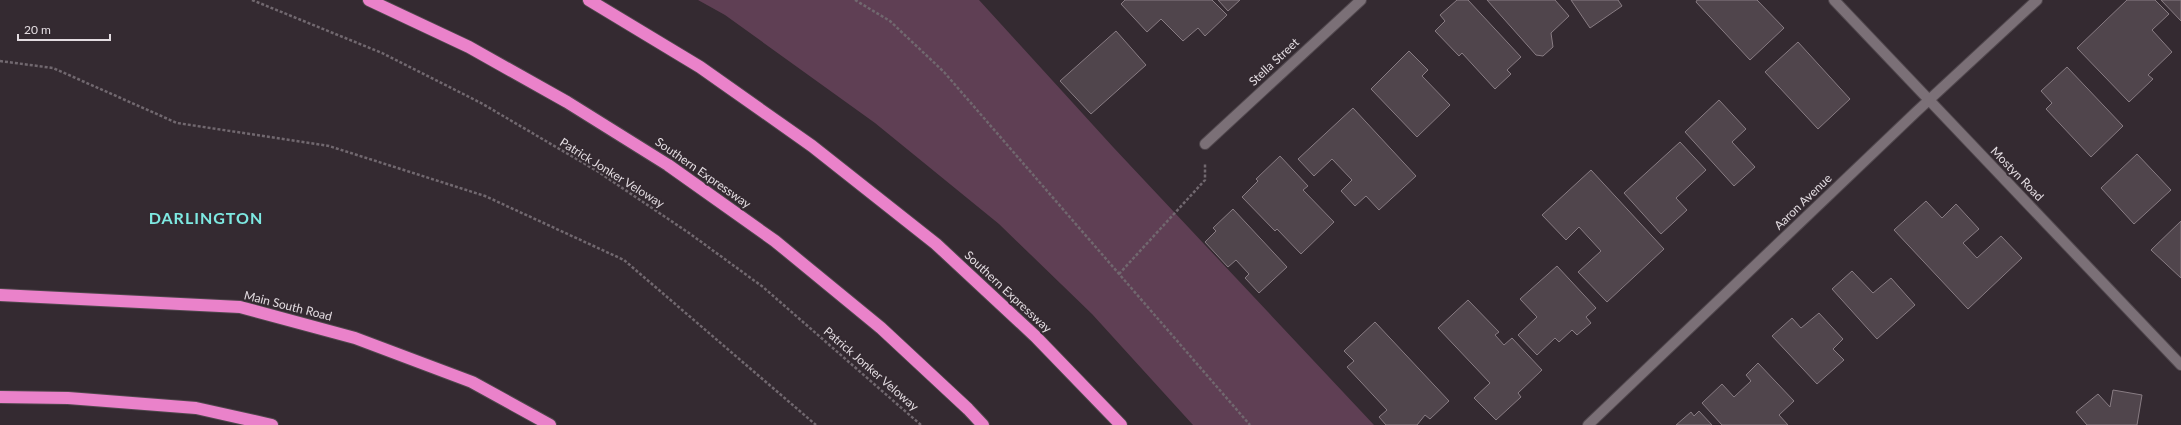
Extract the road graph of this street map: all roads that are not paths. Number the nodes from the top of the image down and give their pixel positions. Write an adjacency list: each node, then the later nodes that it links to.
1 (369, 0): 13 (highway, Southern Expressway)
2 (589, 0): 14 (highway, Southern Expressway)
3 (1361, 0): 7 (street, Stella Street)
4 (1834, 0): 6 (street, Mostyn Road)
5 (2038, 0): 6 (street, Aaron Avenue)
6 (1929, 100): 9 (street, Mostyn Road); 15 (street, Aaron Avenue)
7 (1205, 144)
8 (0, 295): 12 (highway, Main South Road)
9 (2181, 365)
10 (0, 397): 11 (highway)
11 (272, 425)
12 (550, 425)
13 (983, 425)
14 (1121, 425)
15 (1588, 425)

